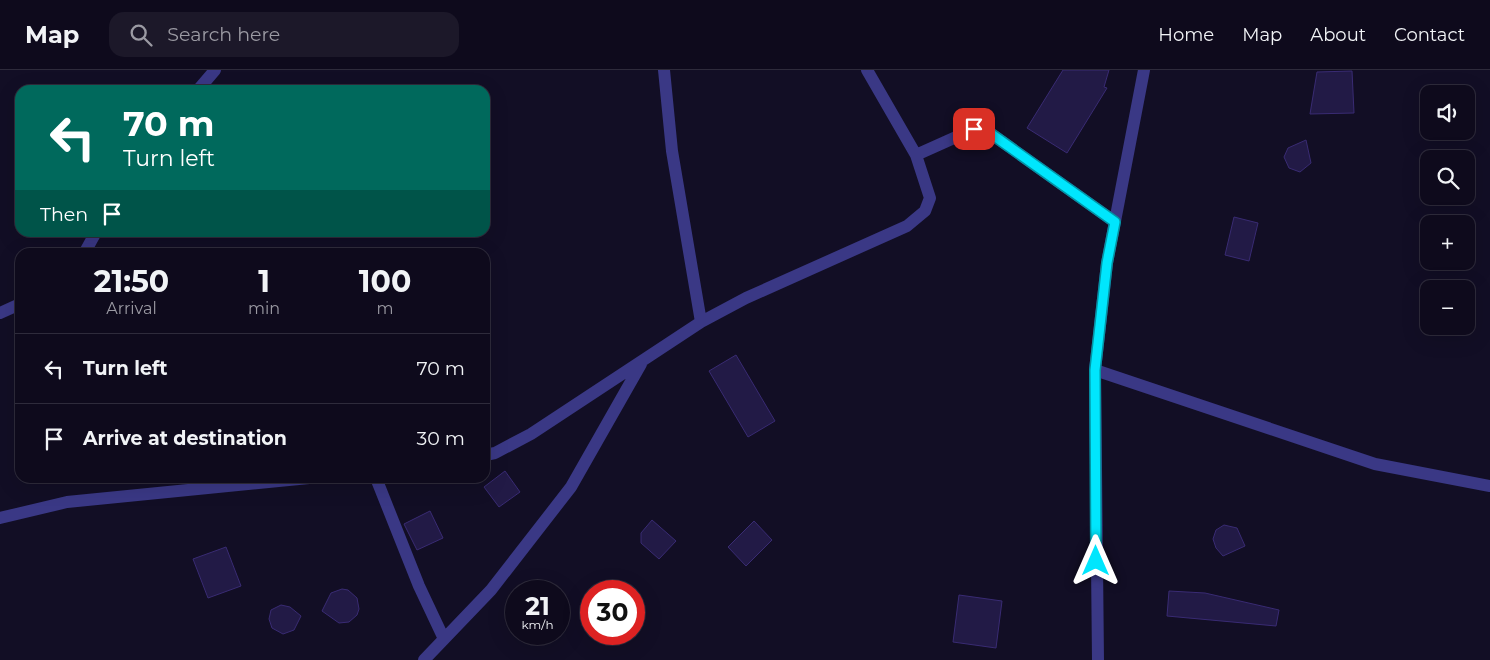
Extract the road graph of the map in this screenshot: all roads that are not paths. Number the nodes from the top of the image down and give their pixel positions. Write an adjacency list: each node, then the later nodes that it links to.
1 (215, 70): 5 (street)
2 (664, 70): 12 (street)
3 (867, 70): 6 (street)
4 (1144, 70): 7 (street)
5 (202, 85)
6 (916, 155): 7 (street); 12 (street)
7 (1115, 222): 14 (street)
8 (93, 237): 9 (street)
9 (87, 248)
10 (15, 306): 11 (street)
11 (0, 313)
12 (701, 322): 13 (street)
13 (642, 361): 15 (street); 20 (street)
14 (1095, 370): 18 (street); 22 (street)
15 (490, 454)
16 (259, 483): 19 (street)
17 (378, 483): 20 (street)
18 (1490, 486)
19 (0, 518)
20 (444, 639): 21 (street)
21 (424, 660)
22 (1098, 660)

